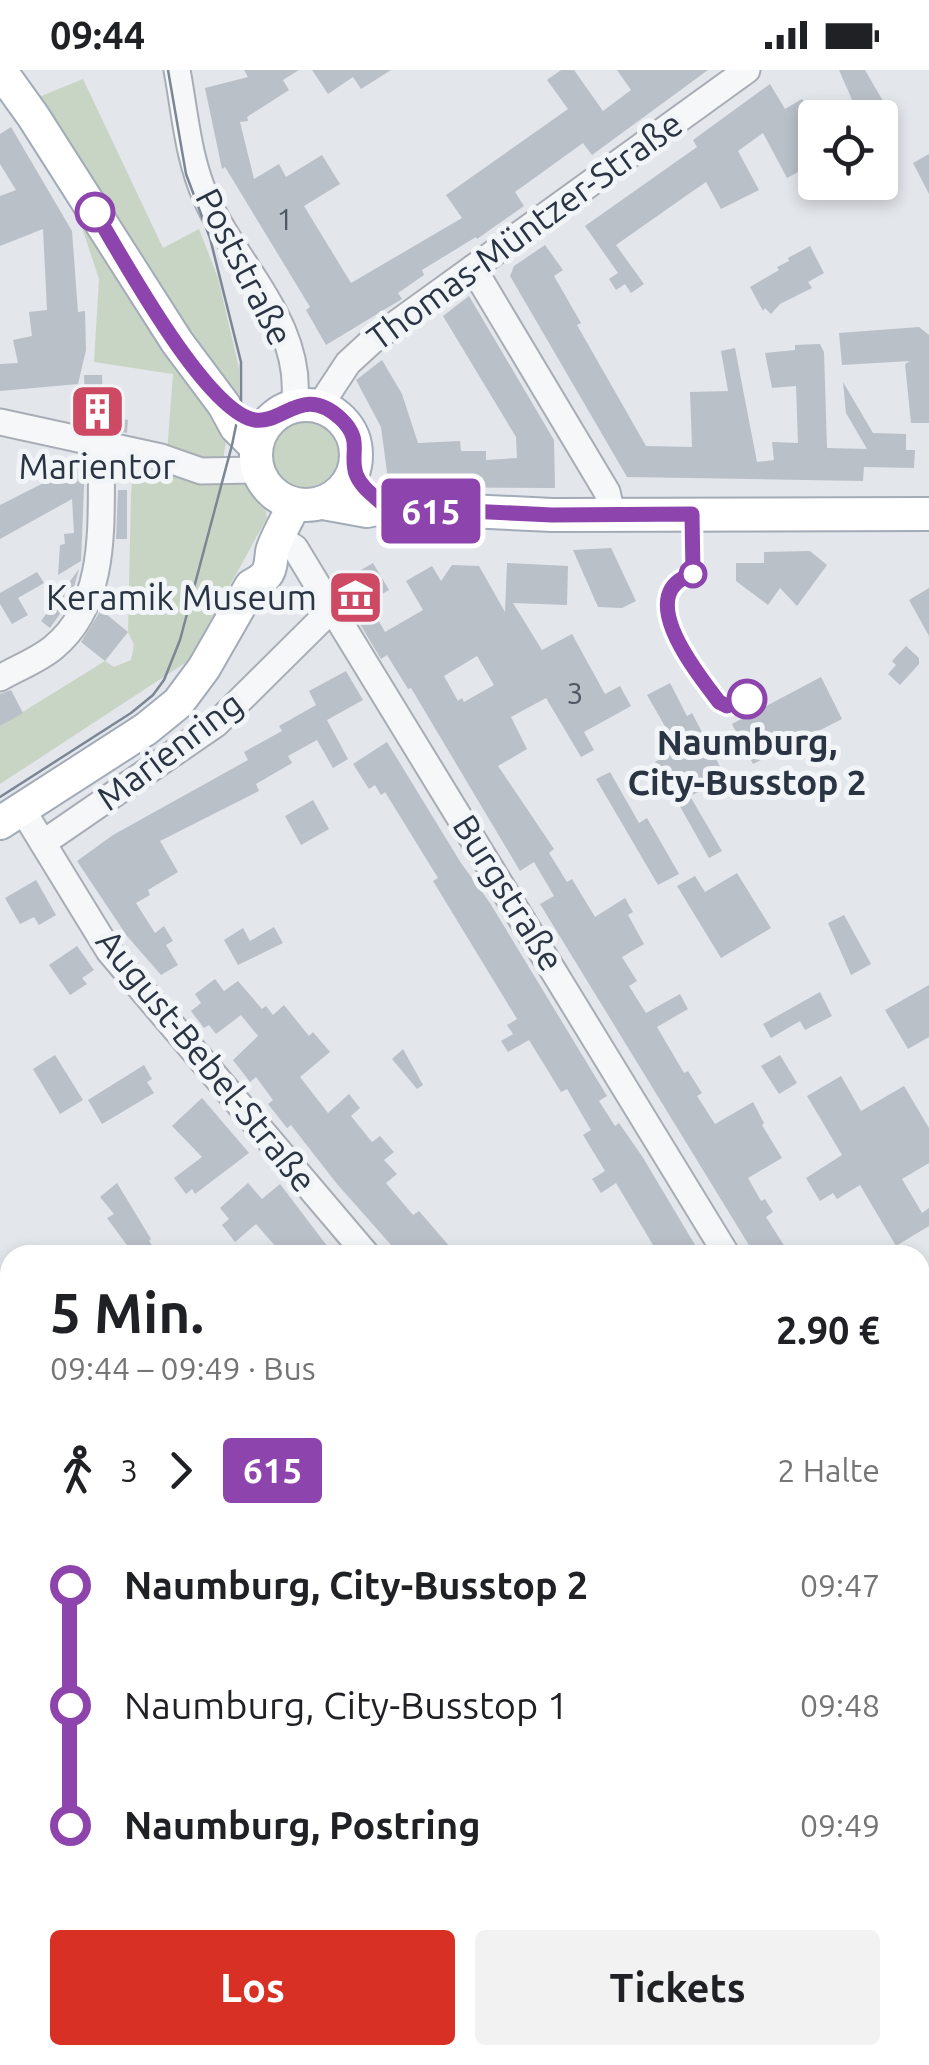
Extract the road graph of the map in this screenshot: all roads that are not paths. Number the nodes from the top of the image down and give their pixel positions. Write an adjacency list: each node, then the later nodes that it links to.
1 (178, 70): 6 (street, Poststraße)
2 (747, 70): 4 (street, Thomas-Müntzer-Straße)
3 (3, 71): 6 (main road)
4 (473, 268): 6 (street, Thomas-Müntzer-Straße); 11 (street)
5 (0, 422): 7 (street)
6 (280, 430): 7 (street); 8 (main road); 9 (main road)
7 (102, 444): 15 (street)
8 (354, 470): 9 (main road); 10 (main road)
9 (308, 503): 10 (main road); 13 (main road, Marienring)
10 (386, 507): 11 (main road)
11 (612, 513): 12 (main road)
12 (929, 514)
13 (276, 544): 14 (street, Burgstraße); 16 (main road, Marienring)
14 (332, 609): 17 (street, Marienring); 19 (street, Burgstraße)
15 (0, 678)
16 (11, 816): 17 (street, August-Bebel-Straße)
17 (44, 843): 18 (street, August-Bebel-Straße)
18 (360, 1245)
19 (721, 1245)

